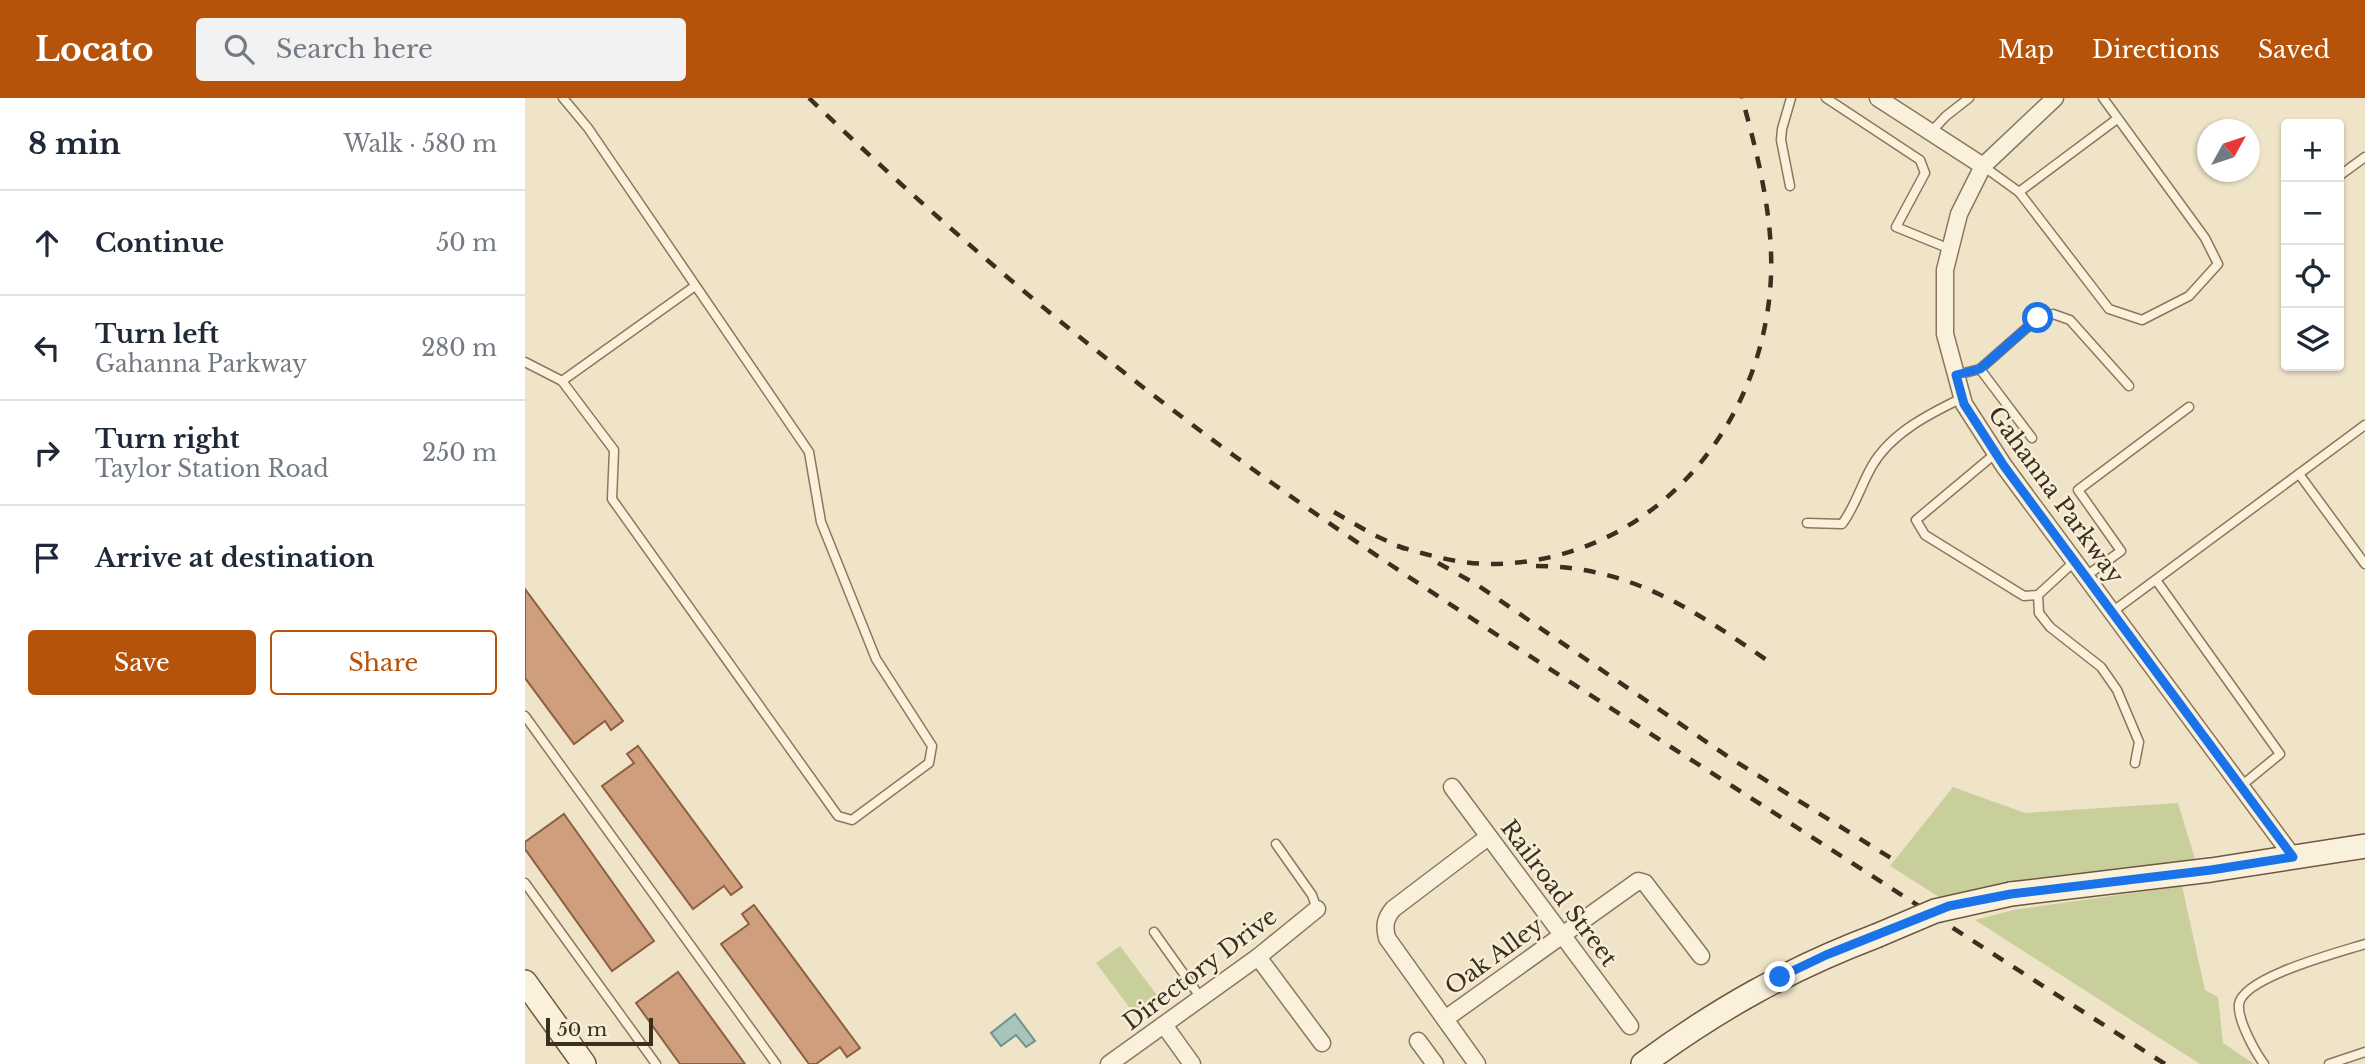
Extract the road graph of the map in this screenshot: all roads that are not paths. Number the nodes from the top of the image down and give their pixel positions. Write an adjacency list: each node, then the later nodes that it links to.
1 (563, 98): 16 (lane)
2 (1791, 98): 13 (lane)
3 (1826, 98): 15 (lane)
4 (1878, 98): 9 (street)
5 (1969, 98): 9 (lane)
6 (2103, 98): 8 (lane)
7 (2048, 100): 11 (street, Gahanna Parkway)
8 (2117, 119): 14 (lane); 14 (lane)
9 (1930, 133): 11 (street)
10 (2365, 157): 12 (lane)
11 (1983, 166): 14 (lane); 15 (street, Gahanna Parkway)
12 (2344, 172)
13 (1790, 186)
14 (2019, 192)
15 (1950, 249): 19 (street, Gahanna Parkway)
16 (695, 285): 20 (lane); 20 (lane)
17 (525, 362): 20 (lane)
18 (1980, 369): 19 (lane); 21 (lane); 25 (lane)
19 (1956, 375): 22 (street, Gahanna Parkway)
20 (562, 381)
21 (2129, 386)
22 (1962, 398): 26 (street, Gahanna Parkway); 28 (lane)
23 (2189, 407): 31 (lane)
24 (2365, 425): 27 (lane)
25 (2032, 438)
26 (1996, 453): 29 (street, Gahanna Parkway); 33 (lane)
27 (2299, 474): 30 (lane); 32 (lane)
28 (1807, 523)
29 (2075, 561): 31 (street, Gahanna Parkway); 33 (lane)
30 (2364, 562)
31 (2086, 576): 34 (street, Gahanna Parkway)
32 (2156, 580): 34 (lane); 37 (lane)
33 (2038, 595): 36 (lane)
34 (2112, 612): 37 (street, Gahanna Parkway)
35 (525, 716): 60 (lane)
36 (2135, 763)
37 (2241, 786): 42 (street, Gahanna Parkway)
38 (1452, 787): 39 (street, Railroad Street)
39 (1488, 836): 46 (street, Railroad Street); 52 (street)
40 (1276, 844): 44 (lane)
41 (2365, 846): 42 (main road)
42 (2293, 857): 65 (main road, bridge)
43 (525, 883): 59 (lane)
44 (1317, 909): 49 (street, Directory Drive)
45 (1154, 932): 51 (lane)
46 (1561, 935): 48 (street, Oak Alley); 52 (street, Oak Alley); 54 (street, Railroad Street)
47 (2365, 944): 66 (lane)
48 (1701, 956)
49 (1258, 957): 51 (street, Directory Drive); 56 (street)
50 (525, 982): 58 (main road)
51 (1201, 998): 53 (street, Directory Drive)
52 (1445, 1019): 64 (street)
53 (1164, 1026): 61 (street, Directory Drive); 62 (street)
54 (1630, 1026)
55 (1418, 1041): 63 (street)
56 (1322, 1043)
57 (2365, 1052): 67 (lane)
58 (584, 1064)
59 (656, 1064)
60 (776, 1064)
61 (1109, 1064)
62 (1192, 1064)
63 (1435, 1064)
64 (1477, 1064)
65 (1643, 1064)
66 (2264, 1064)
67 (2329, 1064)

